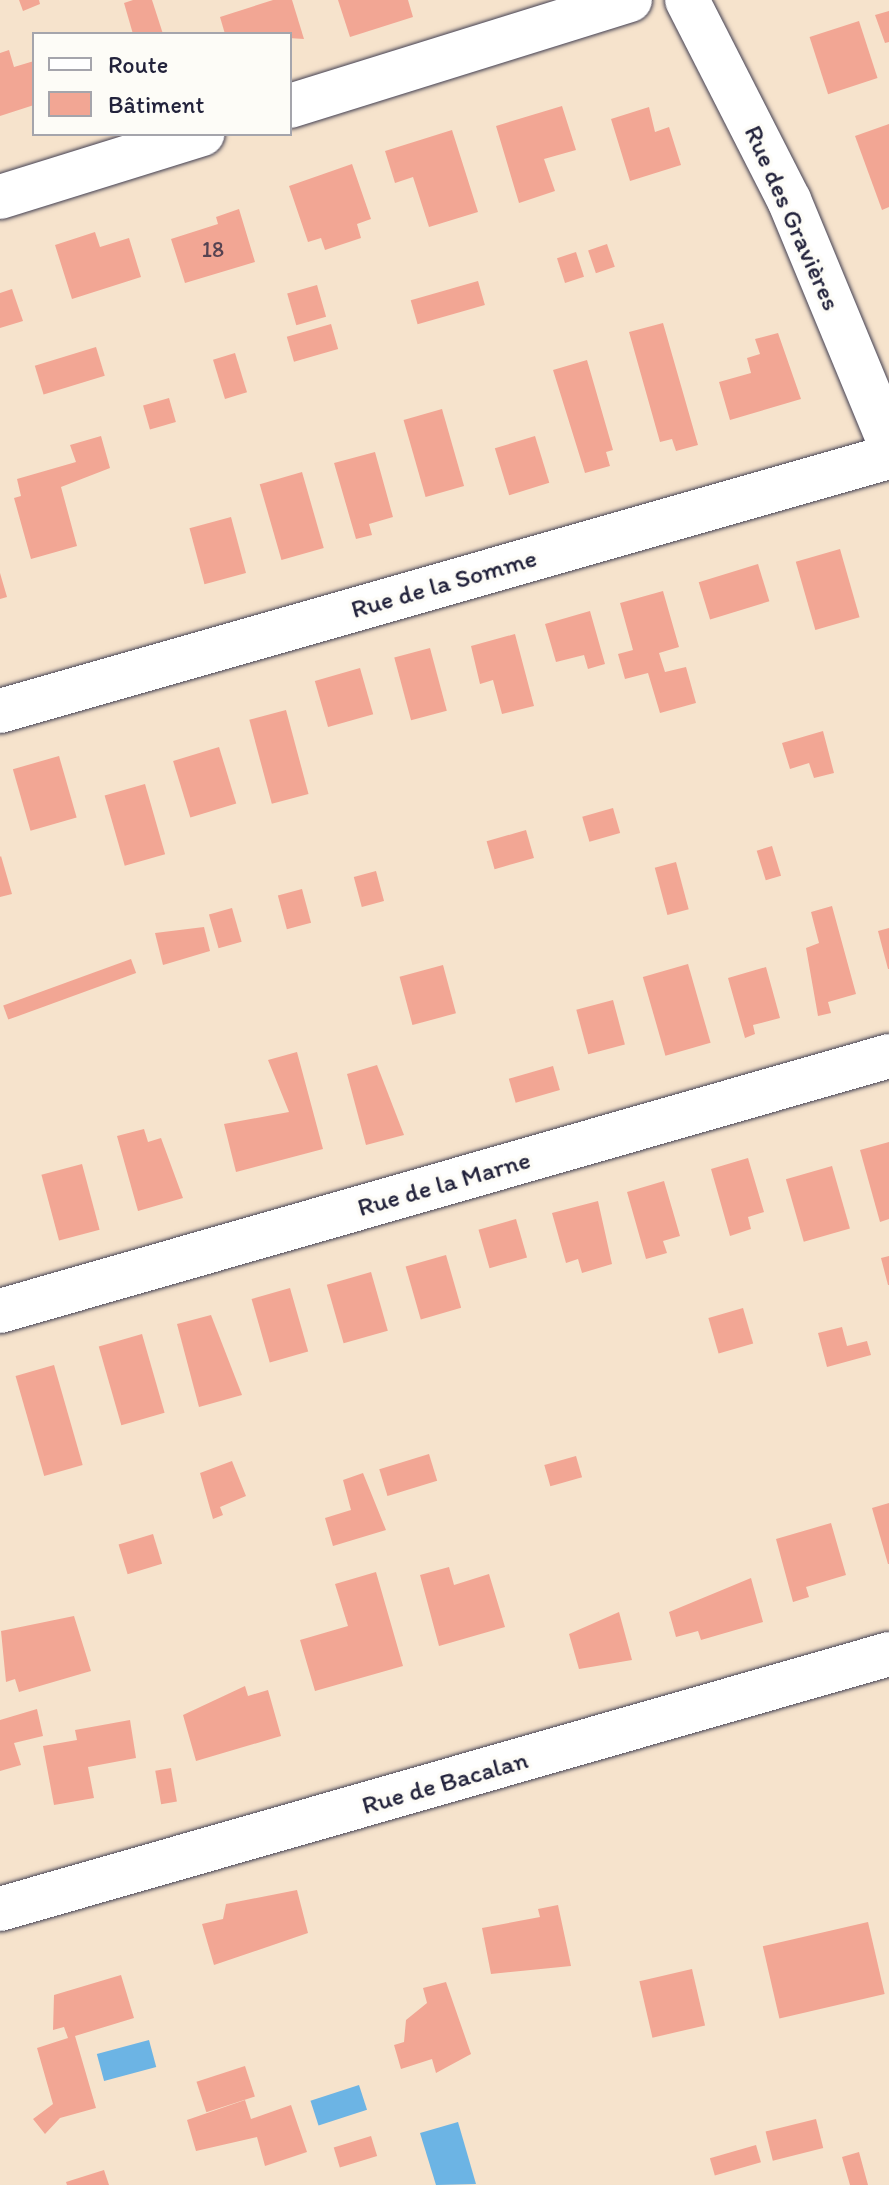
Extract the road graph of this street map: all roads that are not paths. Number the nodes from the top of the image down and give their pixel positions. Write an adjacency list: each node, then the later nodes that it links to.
1 (630, 0): 3 (street)
2 (687, 0): 6 (street, Rue des Gravières)
3 (292, 105)
4 (196, 136): 5 (street)
5 (0, 197)
6 (889, 441)
7 (889, 457): 8 (street, Rue de la Somme)
8 (0, 711)
9 (889, 1056): 10 (street, Rue de la Marne)
10 (0, 1311)
11 (889, 1654): 12 (street, Rue de Bacalan)
12 (0, 1909)

